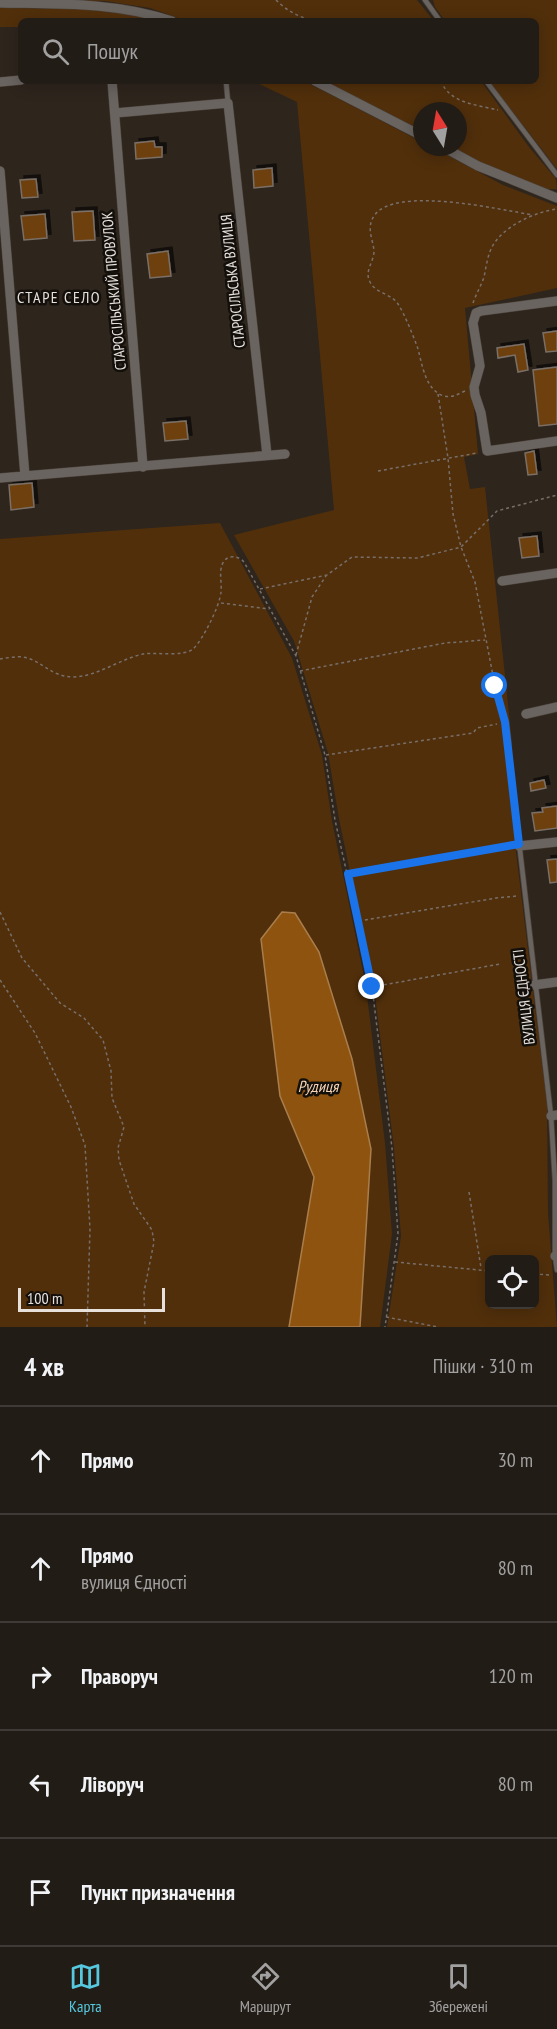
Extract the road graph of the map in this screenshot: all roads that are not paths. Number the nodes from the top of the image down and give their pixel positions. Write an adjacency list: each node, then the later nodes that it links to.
1 (426, 0): 4 (lane)
2 (0, 3): 3 (street)
3 (164, 18)
4 (438, 18)
5 (18, 80): 6 (street)
6 (0, 82)
7 (112, 84): 12 (street, СТАРОСІЛЬСЬКИЙ ПРОВУЛОК)
8 (226, 84): 11 (lane)
9 (321, 84): 13 (street)
10 (488, 84): 16 (lane)
11 (228, 103): 12 (street); 21 (street, СТАРОСІЛЬСЬКА ВУЛИЦЯ)
12 (115, 113): 22 (street, СТАРОСІЛЬСЬКИЙ ПРОВУЛОК)
13 (413, 130)
14 (460, 156): 17 (street)
15 (0, 171): 23 (street)
16 (557, 175)
17 (557, 198)
18 (557, 301): 19 (street)
19 (557, 441)
20 (285, 454): 21 (street)
21 (267, 455): 22 (street)
22 (143, 467): 23 (street)
23 (25, 476): 24 (street)
24 (0, 478)
25 (557, 573): 26 (street)
26 (502, 581)
27 (557, 707): 28 (street)
28 (526, 714)
29 (505, 722): 31 (lane, ВУЛИЦЯ ЄДНОСТІ)
30 (557, 842): 31 (street)
31 (519, 845): 33 (lane, ВУЛИЦЯ ЄДНОСТІ)
32 (557, 982): 33 (street)
33 (534, 985): 34 (lane, ВУЛИЦЯ ЄДНОСТІ)
34 (554, 1116): 35 (lane, ВУЛИЦЯ ЄДНОСТІ)
35 (556, 1256): 36 (lane, ВУЛИЦЯ ЄДНОСТІ)
36 (557, 1270)

